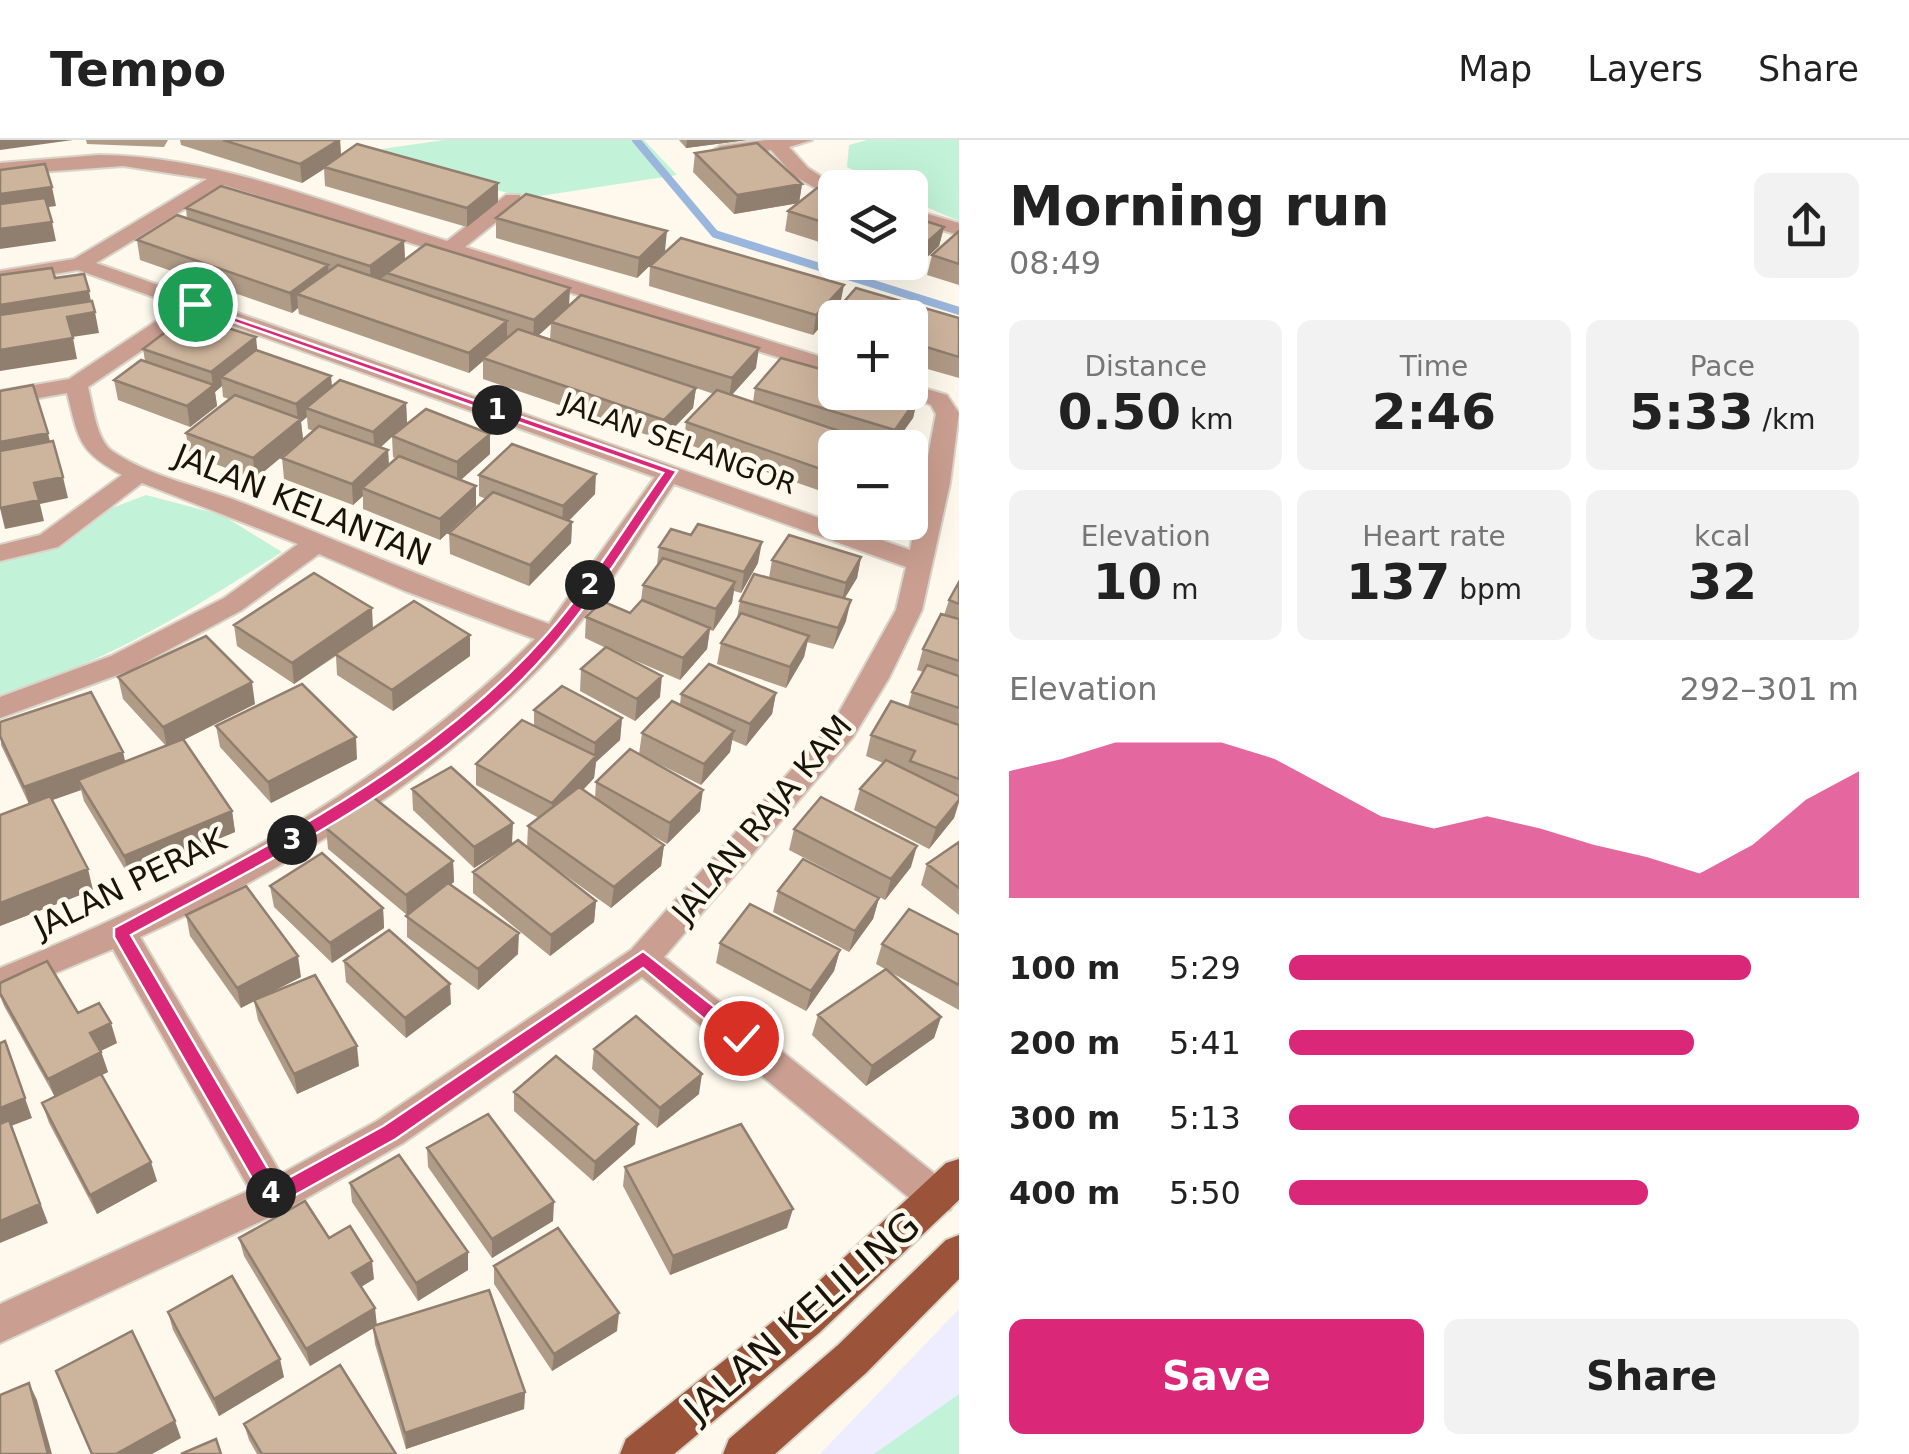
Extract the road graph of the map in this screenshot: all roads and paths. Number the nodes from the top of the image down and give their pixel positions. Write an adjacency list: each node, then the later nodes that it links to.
1 (804, 140): 2 (street)
2 (776, 144): 3 (street); 6 (street)
3 (697, 155)
4 (0, 169): 5 (street)
5 (222, 178): 10 (street); 11 (street, JALAN SELANGOR)
6 (818, 182)
7 (512, 199): 10 (street)
8 (928, 220): 9 (street)
9 (959, 229)
10 (450, 249): 14 (street)
11 (80, 264): 12 (street, JALAN SELANGOR); 13 (street, JALAN SELANGOR)
12 (0, 277)
13 (195, 304): 15 (street); 18 (street, JALAN SELANGOR)
14 (818, 363)
15 (76, 385): 17 (street); 19 (street, JALAN KELANTAN)
16 (928, 397): 22 (street, JALAN RAJA KAM)
17 (0, 398)
18 (671, 471): 22 (street, JALAN SELANGOR); 23 (street, JALAN PERAK)
19 (138, 474): 20 (street, JALAN KELANTAN); 21 (street)
20 (315, 544): 23 (street, JALAN KELANTAN); 24 (street)
21 (0, 552)
22 (918, 562): 26 (street, JALAN RAJA KAM)
23 (554, 636): 25 (street, JALAN PERAK)
24 (0, 708)
25 (120, 932): 27 (street, JALAN PERAK); 29 (street)
26 (643, 958): 28 (street); 29 (street, JALAN RAJA KAM)
27 (0, 982)
28 (948, 1186): 32 (main road, JALAN KELILING)
29 (274, 1197): 31 (street, JALAN RAJA KAM)
30 (959, 1253): 33 (main road, JALAN KELILING)
31 (0, 1324)
32 (641, 1454)
33 (744, 1454)

